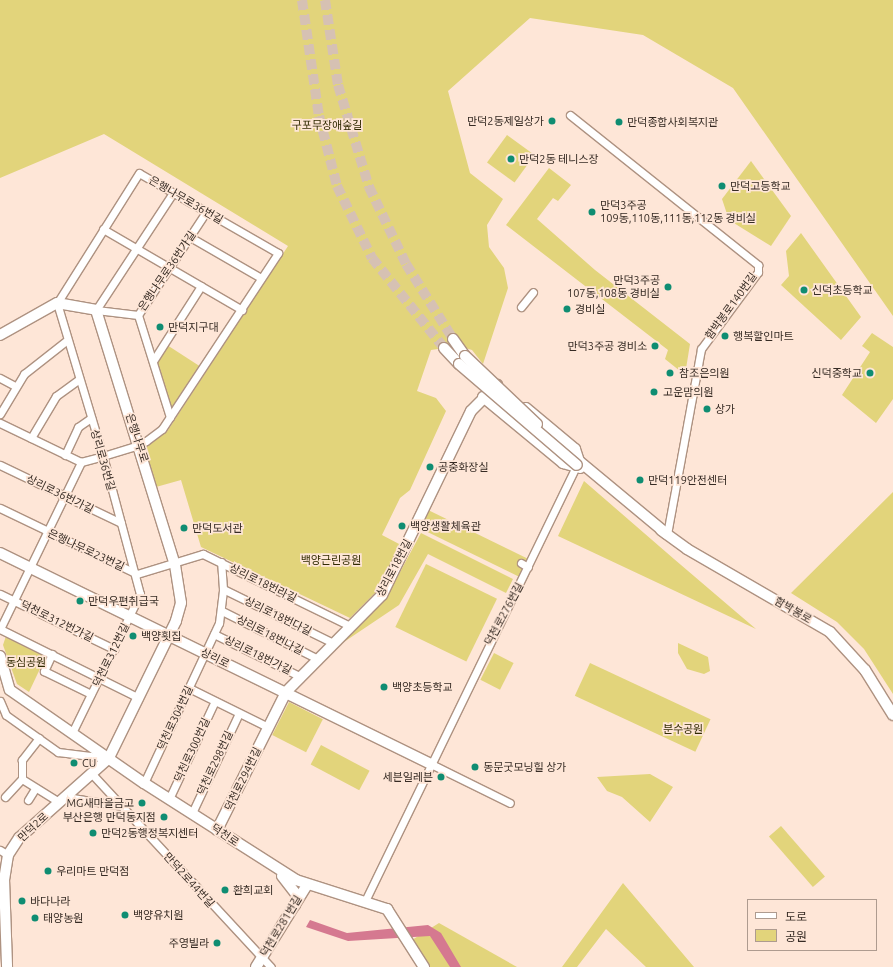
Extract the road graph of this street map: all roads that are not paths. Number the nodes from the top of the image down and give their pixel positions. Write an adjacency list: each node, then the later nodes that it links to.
1 (570, 115): 41 (street, 함박봉로140번길)
2 (173, 193): 3 (street, 은행나무로36번길); 4 (street, 은행나무로36번길); 6 (street)
3 (206, 212): 5 (street, 은행나무로36번가길); 8 (street, 은행나무로36번길)
4 (103, 229): 6 (street); 11 (street, 은행나무로36번길)
5 (190, 237): 7 (street, 은행나무로36번가길); 8 (street)
6 (137, 249): 7 (street); 13 (street)
7 (169, 267): 9 (street); 15 (street, 은행나무로36번가길)
8 (261, 278): 14 (street, 은행나무로36번길)
9 (202, 286): 14 (street); 21 (street)
10 (533, 292): 12 (street)
11 (57, 303): 13 (main road); 16 (main road); 18 (street, 상리로36번길)
12 (521, 307)
13 (96, 310): 15 (street); 31 (main road, 은행나무로)
14 (242, 310): 27 (street, 은행나무로36번길)
15 (138, 315): 21 (street, 은행나무로36번가길)
16 (0, 336)
17 (453, 339): 20 (main road)
18 (66, 341): 23 (street, 상리로36번길); 24 (street)
19 (444, 348): 20 (main road)
20 (462, 360): 35 (main road, 함박봉로, bridge)
21 (153, 361): 27 (street, 은행나무로36번가길)
22 (0, 378): 24 (street)
23 (78, 380): 28 (street, 상리로36번길); 30 (street)
24 (16, 386): 26 (street)
25 (483, 397): 35 (main road); 35 (main road, 상리로18번길); 54 (main road, 상리로18번길)
26 (0, 414)
27 (170, 417): 31 (street, 은행나무로36번길)
28 (91, 418): 32 (street); 33 (street, 상리로36번길)
29 (0, 423): 30 (street)
30 (31, 438): 32 (street)
31 (139, 445): 33 (street, 은행나무로36번길); 45 (main road, 은행나무로)
32 (65, 455): 34 (street)
33 (103, 456): 34 (street, 은행나무로36번길); 39 (street, 상리로36번길)
34 (81, 462): 37 (street)
35 (578, 463): 41 (main road, 함박봉로); 46 (street, 덕천로276번길)
36 (0, 465): 37 (street, 상리로36번가길)
37 (65, 497): 39 (street, 상리로36번가길); 40 (street)
38 (0, 508): 40 (street, 은행나무로23번길)
39 (121, 523): 48 (street, 상리로36번길)
40 (48, 532): 47 (street); 48 (street, 은행나무로23번길)
41 (666, 534): 73 (main road, 함박봉로)
42 (0, 553): 47 (main road, 상리로)
43 (221, 562): 45 (street, 상리로18번라길); 49 (street, 덕천로304번길); 54 (street, 상리로18번라길)
44 (521, 563): 46 (street)
45 (175, 565): 48 (street, 은행나무로23번길); 57 (main road, 은행나무로)
46 (528, 567): 78 (street, 덕천로276번길)
47 (30, 568): 51 (street); 53 (main road, 상리로)
48 (137, 574): 53 (street, 상리로36번길)
49 (223, 589): 52 (street, 덕천로304번길); 58 (street, 상리로18번다길)
50 (0, 594): 51 (street, 덕천로312번가길)
51 (14, 600): 55 (street); 59 (street, 덕천로312번가길)
52 (222, 611): 56 (street, 덕천로304번길); 63 (street, 상리로18번나길)
53 (130, 616): 57 (main road, 상리로); 59 (street, 덕천로312번길)
54 (350, 626): 58 (main road, 상리로18번길)
55 (0, 629): 61 (street)
56 (214, 634): 60 (street, 덕천로304번길); 64 (street, 상리로18번가길)
57 (169, 636): 60 (main road, 상리로); 69 (main road, 은행나무로)
58 (333, 643): 63 (main road, 상리로18번길)
59 (114, 649): 65 (street, 덕천로312번길)
60 (206, 653): 66 (street, 덕천로304번길); 67 (main road, 상리로)
61 (52, 654): 65 (street); 68 (street, 덕천로312번길)
62 (0, 656): 75 (main road, 덕천로)
63 (318, 659): 64 (main road, 상리로18번길)
64 (301, 676): 67 (main road, 상리로18번길)
65 (99, 678): 68 (street, 덕천로312번길); 69 (street)
66 (189, 688): 71 (street); 81 (street, 덕천로304번길)
67 (286, 692): 74 (main road, 덕천로294번길); 78 (main road, 상리로)
68 (92, 694): 75 (street, 덕천로312번길)
69 (139, 698): 77 (main road, 은행나무로)
70 (0, 701): 76 (street)
71 (215, 701): 72 (street); 84 (street, 덕천로300번길)
72 (239, 713): 74 (street); 89 (street, 덕천로298번길)
73 (893, 715)
74 (268, 727): 90 (main road, 덕천로294번길)
75 (72, 733): 77 (main road, 덕천로)
76 (39, 738): 77 (street); 80 (street)
77 (109, 758): 79 (main road, 만덕2로); 81 (main road, 덕천로)
78 (429, 763): 87 (street); 95 (street, 덕천로276번길)
79 (92, 774): 85 (main road, 만덕2로); 88 (street, 만덕2로44번길)
80 (22, 779): 82 (street); 83 (street)
81 (144, 783): 84 (main road, 덕천로)
82 (35, 789): 85 (street); 86 (street)
83 (5, 797)
84 (169, 798): 89 (main road, 덕천로)
85 (63, 799): 88 (street); 91 (main road, 만덕2로)
86 (28, 800)
87 (510, 803)
88 (122, 806): 98 (street, 만덕2로44번길)
89 (192, 813): 90 (main road, 덕천로)
90 (217, 830): 92 (main road, 덕천로)
91 (4, 852): 93 (main road, 만덕2로)
92 (264, 861): 94 (main road, 덕천로); 96 (main road)
93 (2, 879): 97 (main road, 만덕2로)
94 (306, 885): 95 (main road, 덕천로); 96 (main road, 덕천로281번길)
95 (365, 901): 101 (main road, 덕천로)
96 (294, 905): 98 (main road, 덕천로281번길)
97 (2, 906): 99 (main road, 만덕2로)
98 (259, 963): 100 (street, 만덕2로44번길)
99 (5, 965)
100 (271, 967)
101 (424, 967)

